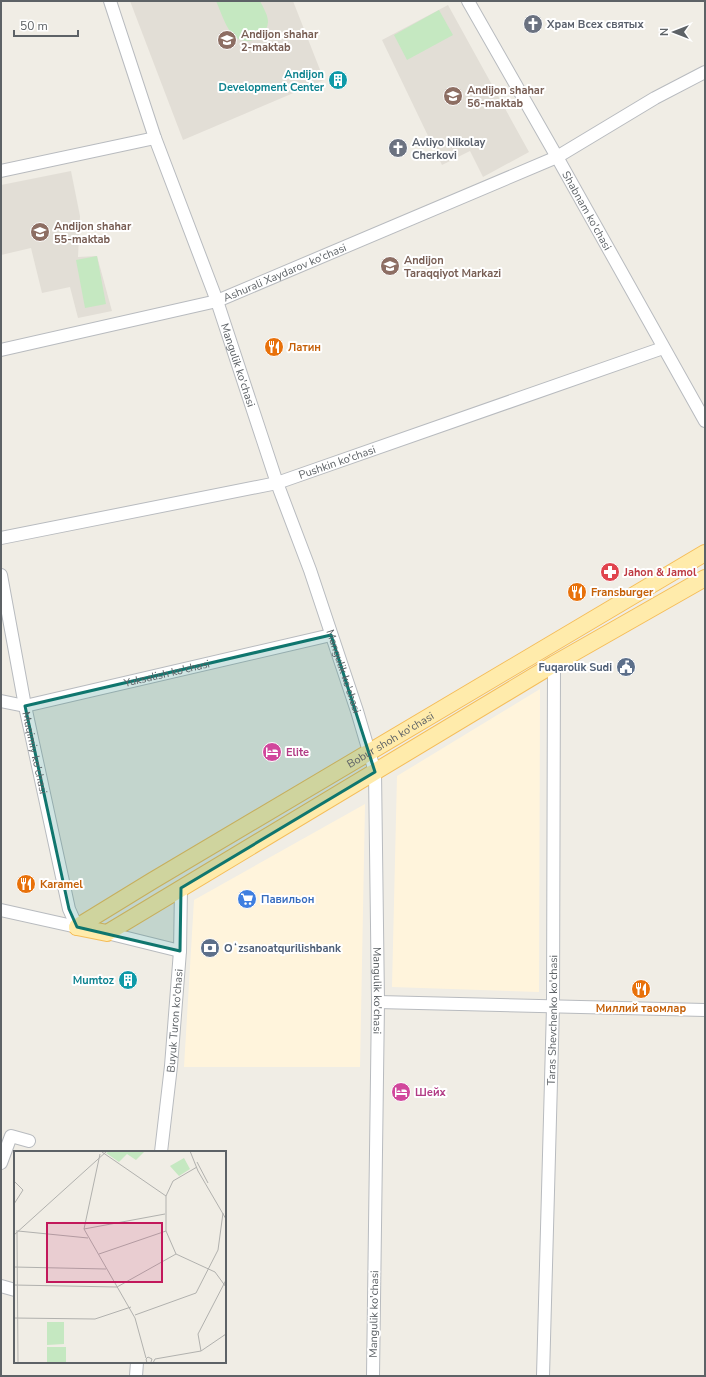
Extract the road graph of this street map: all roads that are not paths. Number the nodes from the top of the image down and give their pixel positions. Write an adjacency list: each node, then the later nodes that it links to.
1 (110, 1): 4 (street, Mangulik ko'chasi)
2 (468, 1): 5 (street, Shabnam ko'chasi)
3 (705, 72): 5 (street, Ashurali Xaydarov ko'chasi)
4 (155, 138): 6 (street); 7 (street, Mangulik ko'chasi)
5 (558, 157): 7 (street, Ashurali Xaydarov ko'chasi); 8 (street, Shabnam ko'chasi)
6 (1, 171)
7 (217, 301): 9 (street, Ashurali Xaydarov ko'chasi); 11 (street, Mangulik ko'chasi)
8 (664, 348): 10 (street, Shabnam ko'chasi); 11 (street, Pushkin ko'chasi)
9 (1, 350)
10 (705, 421)
11 (278, 483): 12 (street, Pushkin ko'chasi); 16 (street, Mangulik ko'chasi)
12 (1, 538)
13 (705, 553): 20 (main road, Bobur shoh ko'chasi)
14 (1, 575): 19 (street, Muqimiy ko'chasi)
15 (705, 578): 17 (main road, Bobur shoh ko'chasi)
16 (331, 635): 19 (street, Yuksalish ko'chasi); 20 (street, Mangulik ko'chasi)
17 (554, 664): 21 (main road, Bobur shoh ko'chasi); 28 (street, Taras Shevchenko ko'chasi)
18 (1, 701): 19 (street, Yuksalish ko'chasi)
19 (25, 706): 24 (street, Muqimiy ko'chasi)
20 (370, 752): 21 (street, Mangulik ko'chasi); 24 (main road, Bobur shoh ko'chasi)
21 (375, 772): 22 (main road, Bobur shoh ko'chasi); 27 (street, Mangulik ko'chasi)
22 (181, 888): 25 (main road, Bobur shoh ko'chasi); 26 (street, Buyuk Turon ko'chasi)
23 (1, 910): 24 (street)
24 (77, 928): 25 (main road)
25 (107, 934): 26 (street)
26 (180, 951): 31 (street, Buyuk Turon ko'chasi)
27 (378, 1002): 28 (street); 37 (street, Mangulik ko'chasi)
28 (552, 1007): 29 (street); 38 (street, Taras Shevchenko ko'chasi)
29 (705, 1010)
30 (29, 1141): 32 (street)
31 (161, 1151)
32 (1, 1163)
33 (1, 1286): 34 (street)
34 (14, 1290)
35 (137, 1363): 36 (street)
36 (136, 1376)
37 (373, 1376)
38 (543, 1376)

